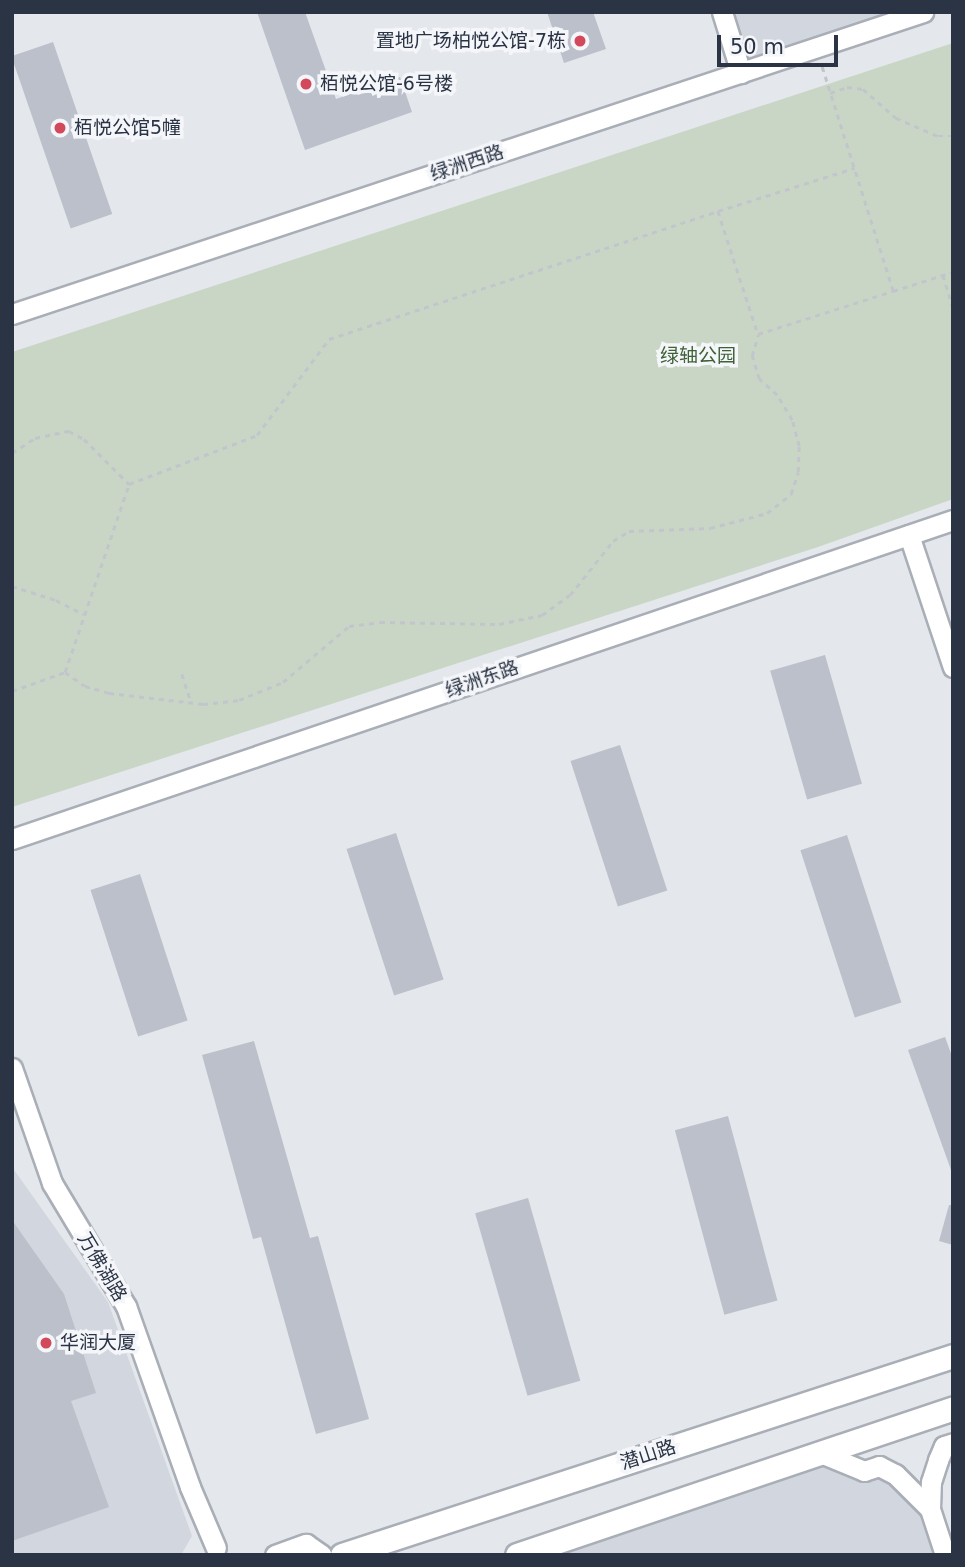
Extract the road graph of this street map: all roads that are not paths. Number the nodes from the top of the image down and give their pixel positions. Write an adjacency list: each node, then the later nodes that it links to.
1 (722, 12): 3 (street)
2 (922, 12): 3 (street, 绿洲西路)
3 (741, 73): 4 (street, 绿洲西路)
4 (12, 314)
5 (953, 520): 6 (street, 绿洲东路)
6 (909, 535): 7 (street); 8 (street, 绿洲东路)
7 (953, 667)
8 (12, 839)
9 (12, 1069): 15 (street, 万佛湖路)
10 (953, 1356): 19 (main road, 潜山路)
11 (953, 1408): 13 (main road)
12 (953, 1443): 14 (street)
13 (818, 1452): 14 (street); 16 (main road)
14 (930, 1509): 20 (street)
15 (219, 1552)
16 (525, 1553)
17 (275, 1555): 18 (street)
18 (322, 1555)
19 (342, 1555)
20 (945, 1555)

